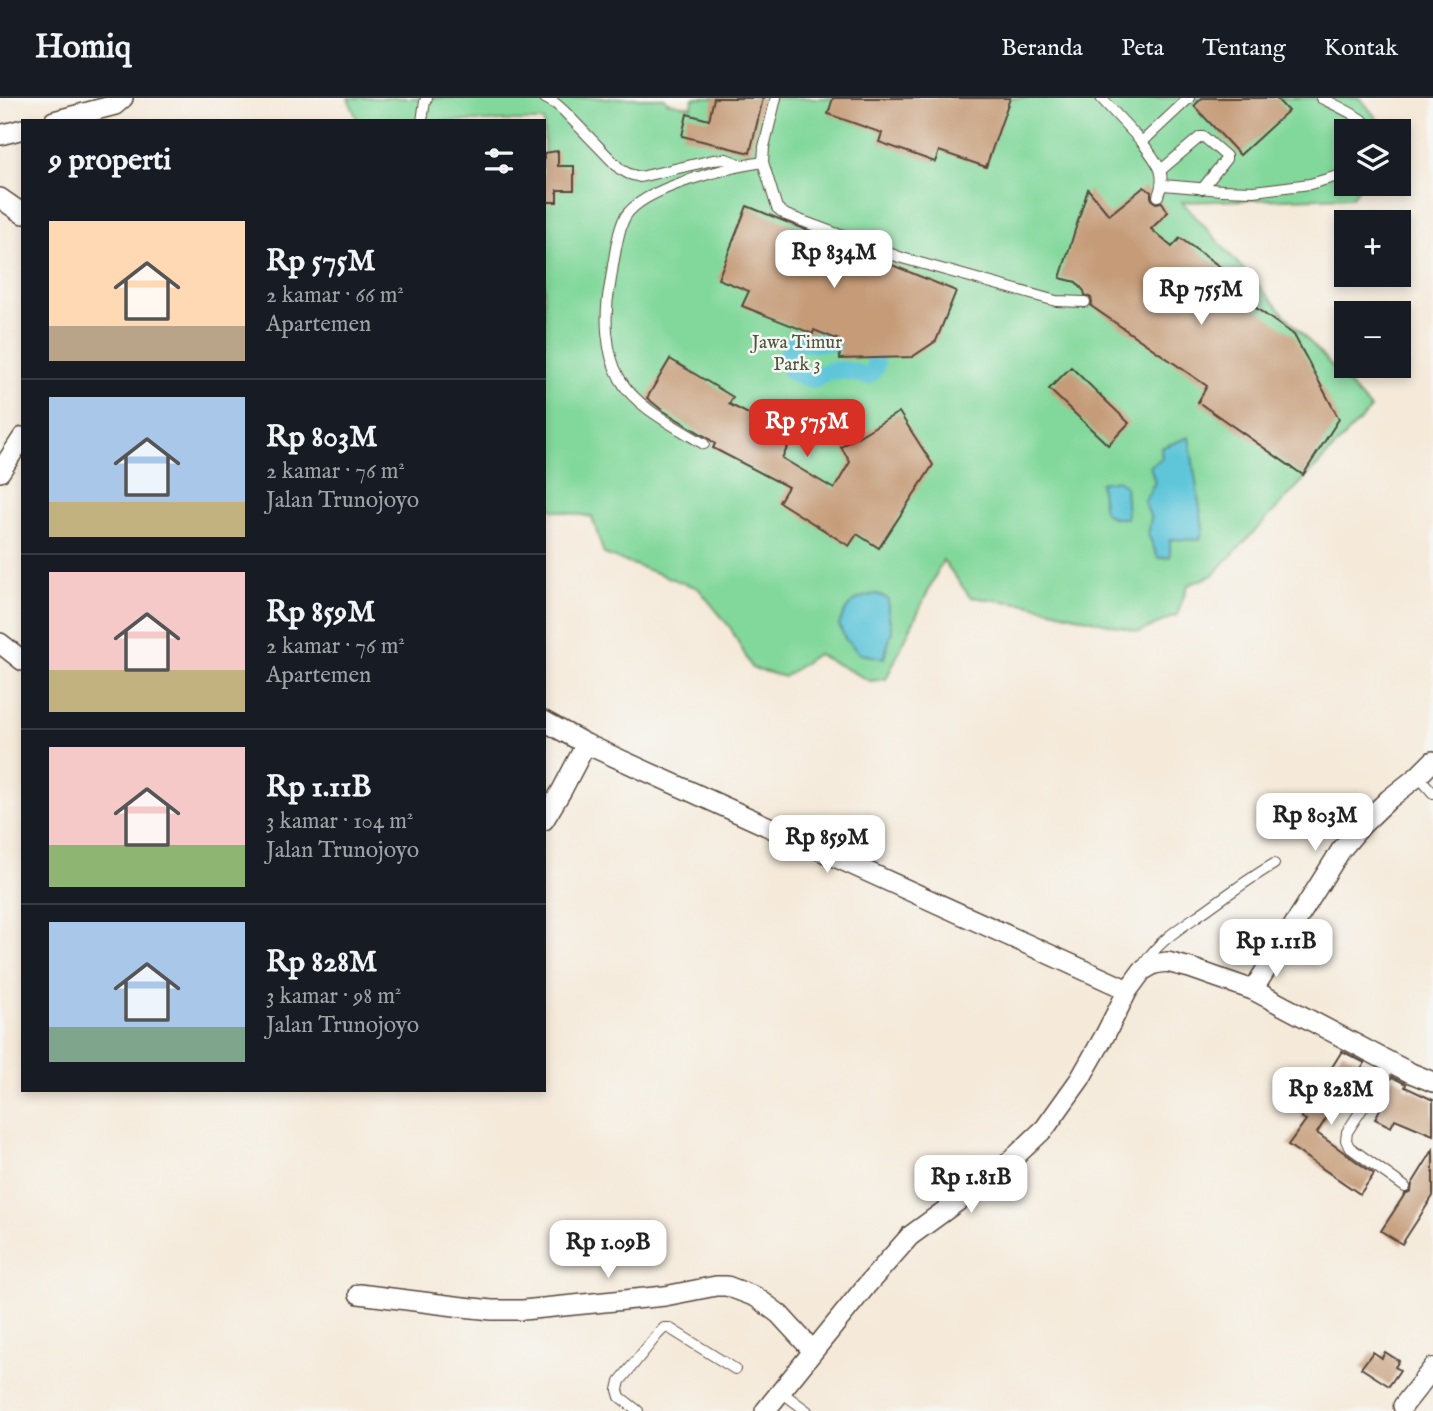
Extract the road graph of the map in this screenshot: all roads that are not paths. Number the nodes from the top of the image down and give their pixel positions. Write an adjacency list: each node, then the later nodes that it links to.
1 (123, 98): 8 (street)
2 (427, 98): 9 (lane)
3 (545, 98): 15 (lane)
4 (776, 98): 14 (lane)
5 (1101, 98): 13 (lane)
6 (1189, 98): 13 (lane)
7 (1321, 98): 10 (lane)
8 (62, 119)
9 (422, 119)
10 (1359, 119)
11 (21, 130): 12 (street)
12 (0, 135)
13 (1142, 142): 16 (lane)
14 (763, 162): 15 (lane); 23 (lane)
15 (743, 165): 25 (lane)
16 (1161, 170): 18 (lane); 19 (lane)
17 (1334, 177): 19 (lane)
18 (1163, 185): 19 (lane); 20 (lane)
19 (1202, 189)
20 (1158, 196)
21 (0, 198): 22 (street)
22 (21, 213)
23 (1085, 302)
24 (21, 440): 26 (street)
25 (704, 444)
26 (0, 472)
27 (0, 643): 28 (street)
28 (21, 660)
29 (546, 722): 30 (street)
30 (586, 744): 34 (street); 37 (street)
31 (1433, 761): 32 (street)
32 (1418, 776): 33 (lane); 38 (street)
33 (1433, 793)
34 (546, 817)
35 (1274, 864): 36 (lane)
36 (1142, 971): 37 (street); 38 (street)
37 (1128, 990): 43 (street)
38 (1254, 990): 39 (street)
39 (1392, 1063): 40 (street); 41 (lane)
40 (1433, 1082)
41 (1405, 1187)
42 (359, 1294): 43 (street)
43 (813, 1351): 46 (street)
44 (1433, 1368): 47 (street)
45 (735, 1370): 48 (lane)
46 (780, 1391): 49 (street); 50 (lane)
47 (1403, 1406)
48 (638, 1411)
49 (765, 1411)
50 (807, 1411)

